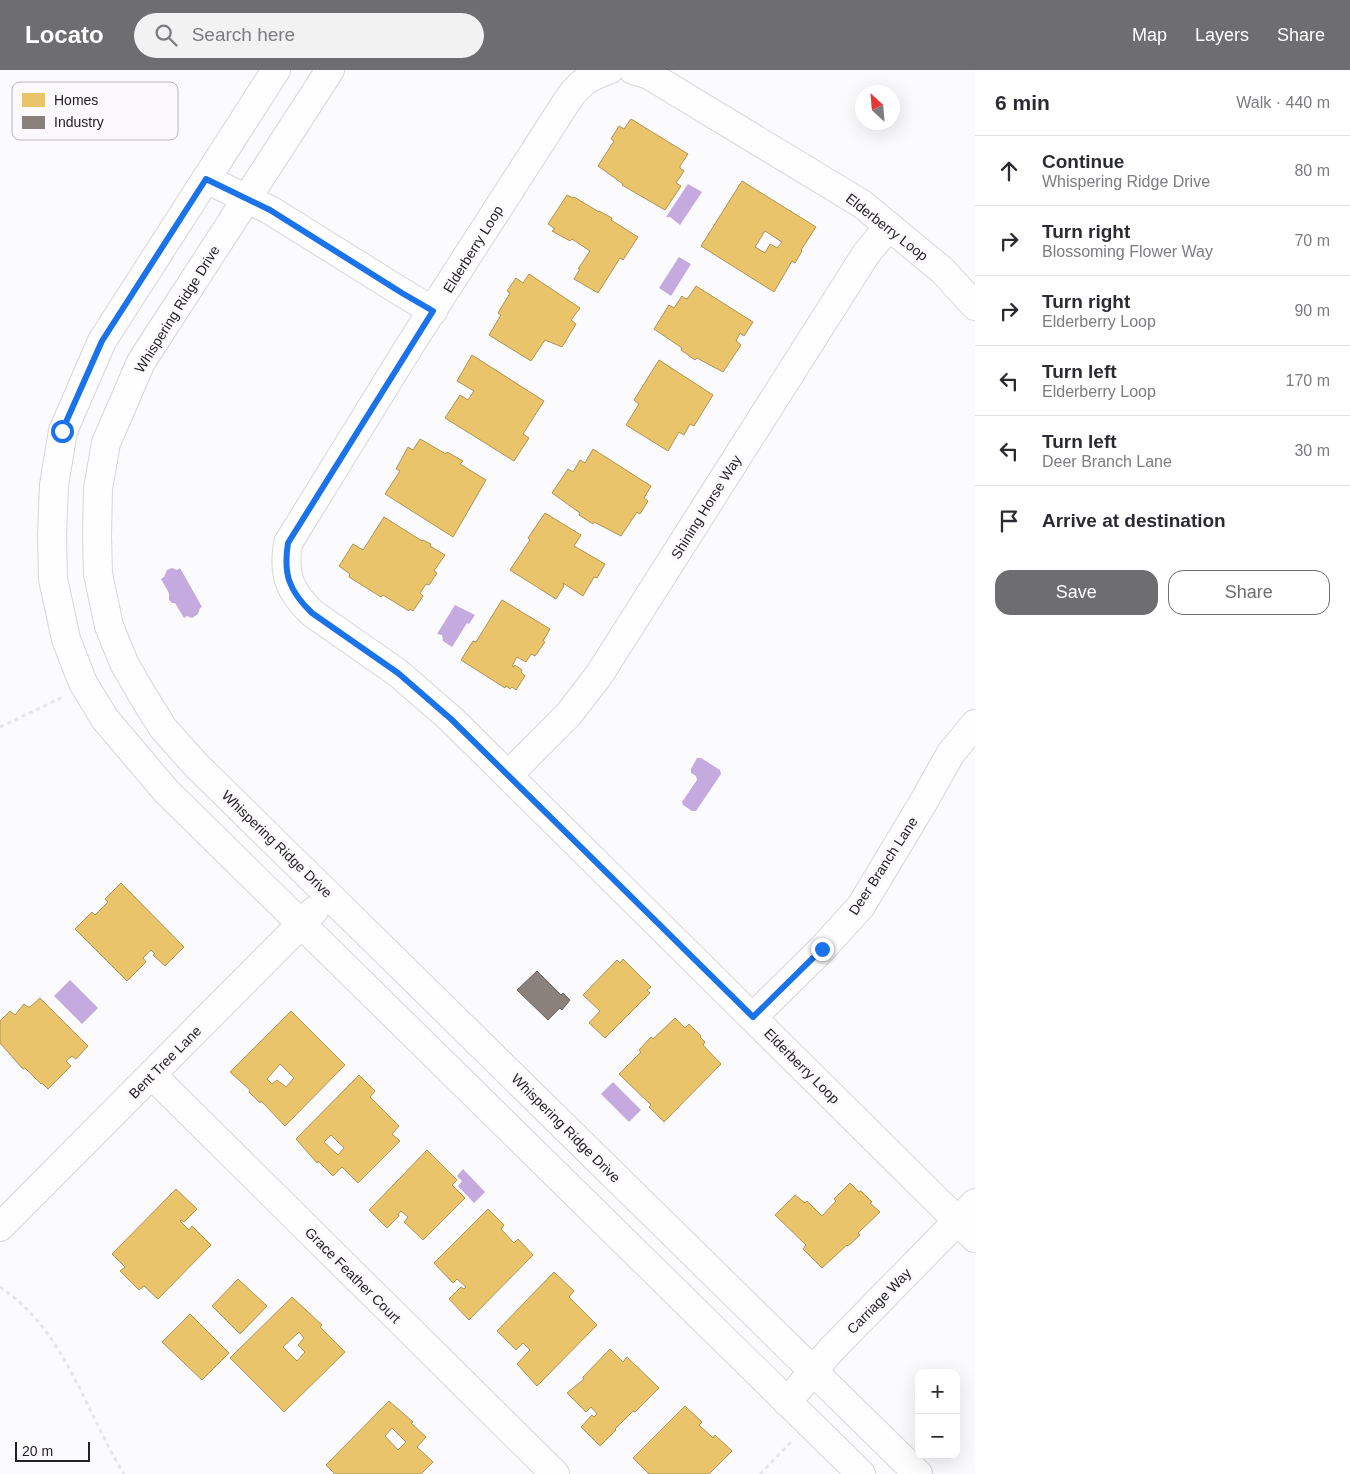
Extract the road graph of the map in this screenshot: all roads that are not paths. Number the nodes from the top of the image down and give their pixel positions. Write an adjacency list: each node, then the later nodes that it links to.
1 (276, 70): 5 (street)
2 (330, 70): 6 (street, Whispering Ridge Drive)
3 (609, 70): 9 (street, Elderberry Loop)
4 (633, 70): 7 (street, Elderberry Loop)
5 (206, 179): 6 (street); 13 (street)
6 (246, 199): 9 (street); 12 (street, Whispering Ridge Drive)
7 (889, 226): 8 (street, Elderberry Loop); 11 (street, Shining Horse Way)
8 (975, 306)
9 (433, 311): 11 (street, Elderberry Loop)
10 (975, 724): 14 (street, Deer Branch Lane)
11 (508, 775): 14 (street, Elderberry Loop)
12 (330, 895): 13 (street, Bent Tree Lane); 18 (street, Whispering Ridge Drive)
13 (302, 923): 15 (street, Bent Tree Lane); 19 (street)
14 (753, 1017): 16 (street, Elderberry Loop)
15 (152, 1075): 17 (street, Bent Tree Lane); 20 (street, Grace Feather Court)
16 (969, 1221): 18 (street, Carriage Way)
17 (0, 1227)
18 (814, 1372): 19 (street, Carriage Way); 22 (street, Whispering Ridge Drive)
19 (787, 1402): 21 (street)
20 (555, 1474)
21 (860, 1474)
22 (918, 1474)

